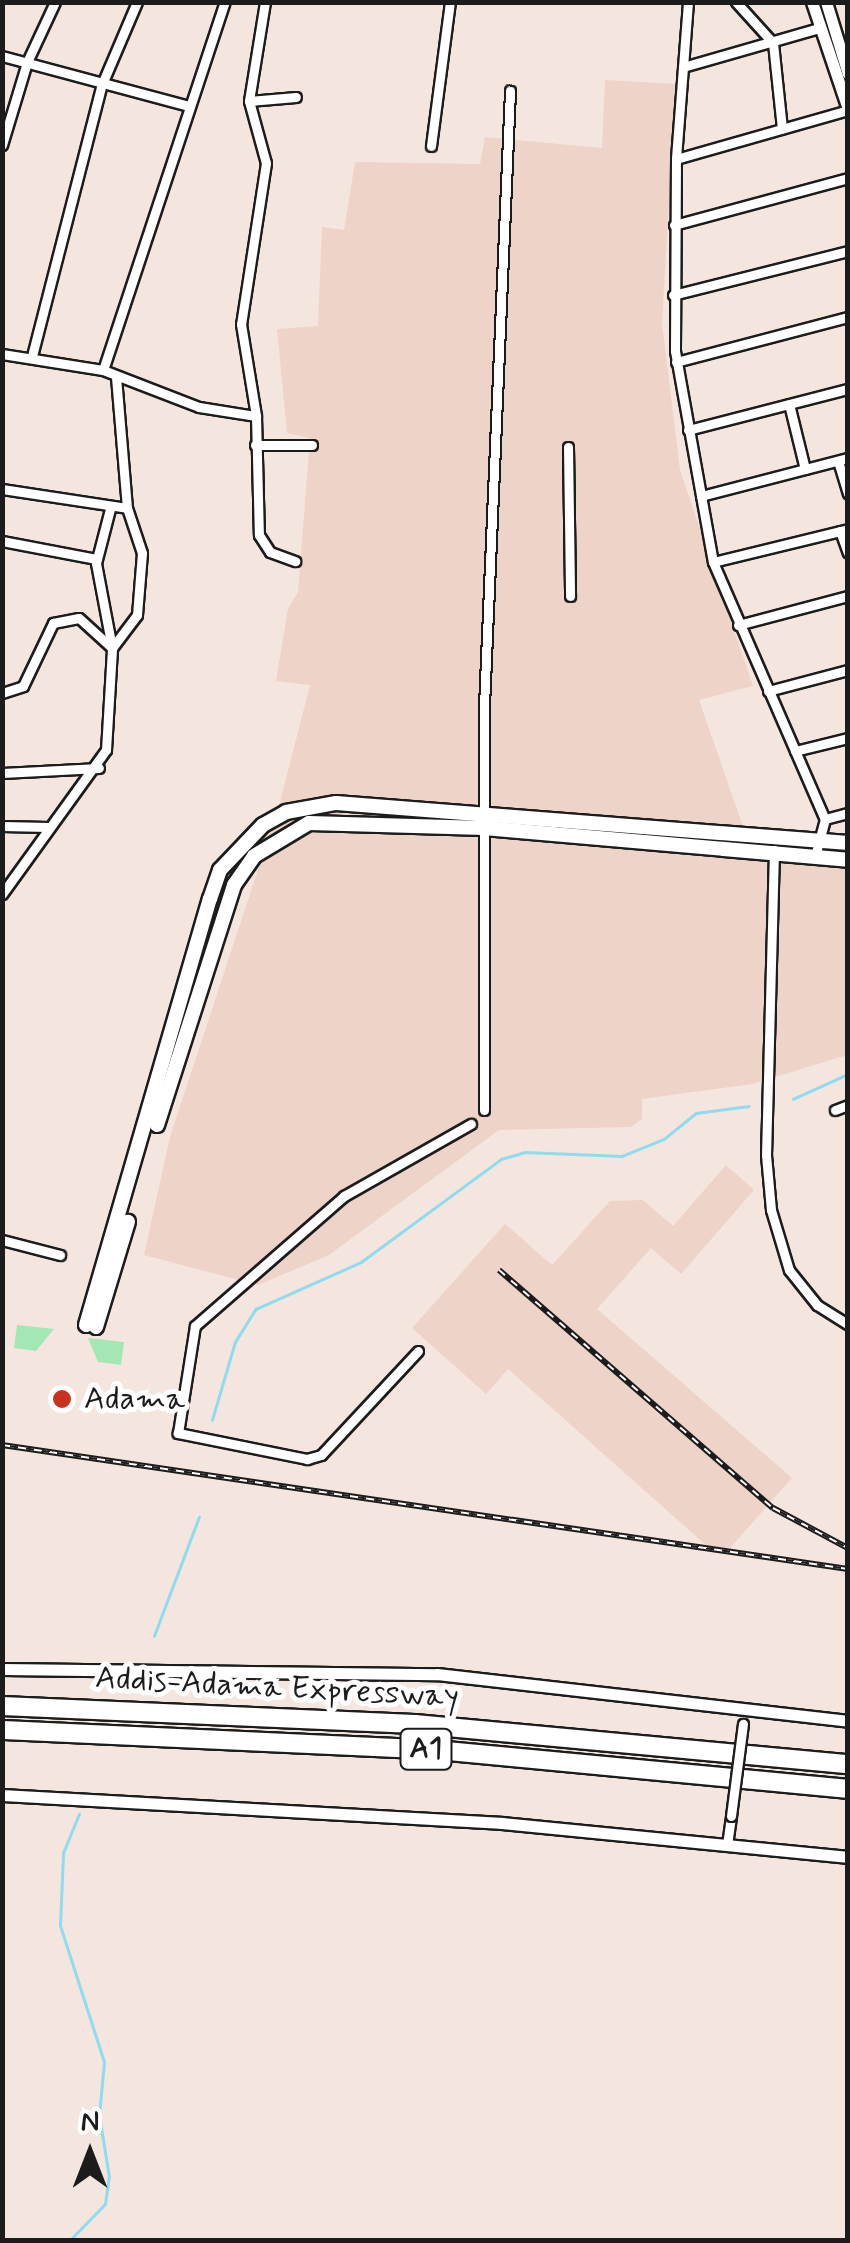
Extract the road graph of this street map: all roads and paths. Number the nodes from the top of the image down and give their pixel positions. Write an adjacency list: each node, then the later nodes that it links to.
1 (55, 2): 13 (street)
2 (137, 2): 17 (street)
3 (225, 2): 21 (street)
4 (265, 2): 20 (street)
5 (450, 2): 26 (street)
6 (688, 2): 15 (street)
7 (736, 2): 11 (street)
8 (812, 2): 10 (street)
9 (826, 2): 16 (street)
10 (818, 28): 11 (street); 14 (street)
11 (773, 43): 15 (street); 23 (street)
12 (2, 56): 13 (street)
13 (27, 62): 17 (street); 24 (street)
14 (829, 63): 16 (street); 22 (street)
15 (683, 67): 27 (street)
16 (846, 68)
17 (102, 84): 21 (street); 34 (street)
18 (510, 91): 69 (street)
19 (296, 97): 20 (street)
20 (249, 101): 40 (street)
21 (188, 106): 36 (street)
22 (848, 110): 23 (street)
23 (782, 129): 27 (street)
24 (4, 132): 25 (street)
25 (2, 145)
26 (431, 146)
27 (676, 159): 29 (street)
28 (848, 178): 29 (street)
29 (674, 225): 31 (street)
30 (848, 251): 31 (street)
31 (672, 294): 35 (street)
32 (848, 316): 35 (street)
33 (2, 354): 34 (street)
34 (32, 356): 36 (street)
35 (676, 362): 41 (street)
36 (102, 370): 37 (street)
37 (116, 378): 40 (street); 50 (street)
38 (848, 389): 39 (street)
39 (789, 404): 41 (street); 46 (street)
40 (256, 416): 42 (street)
41 (688, 430): 49 (street)
42 (254, 445): 43 (street); 56 (street)
43 (312, 446)
44 (568, 447): 58 (street)
45 (843, 460): 46 (street); 48 (street)
46 (805, 469): 49 (street)
47 (2, 489): 51 (street)
48 (848, 493)
49 (700, 496): 57 (street)
50 (128, 508): 51 (street); 61 (street)
51 (110, 509): 55 (street)
52 (844, 530): 54 (street); 57 (street)
53 (2, 541): 55 (street)
54 (848, 552)
55 (96, 558): 61 (street)
56 (294, 561)
57 (713, 562): 60 (street)
58 (570, 596)
59 (848, 596): 60 (street)
60 (738, 625): 63 (street)
61 (112, 648): 64 (street); 67 (street)
62 (848, 670): 63 (street)
63 (768, 691): 66 (street)
64 (2, 693)
65 (848, 738): 66 (street)
66 (795, 752): 71 (street)
67 (99, 768): 68 (street); 73 (street)
68 (2, 772)
69 (484, 811): 74 (street); 74 (main road); 77 (main road)
70 (848, 813): 71 (street)
71 (826, 819): 75 (street)
72 (2, 826): 73 (street)
73 (48, 827): 80 (street)
74 (484, 828): 77 (main road); 82 (street)
75 (816, 840): 76 (main road); 77 (main road); 78 (street)
76 (848, 843)
77 (774, 845): 78 (main road); 87 (street)
78 (816, 857): 79 (main road)
79 (848, 860)
80 (2, 894)
81 (848, 1105): 83 (street)
82 (484, 1110)
83 (835, 1110)
84 (471, 1124): 88 (street)
85 (2, 1240): 86 (street)
86 (60, 1255)
87 (848, 1324)
88 (418, 1352)
89 (2, 1668): 91 (street)
90 (2, 1706): 94 (highway, Addis-Adama Expressway / A1)
91 (746, 1707): 92 (street); 97 (street, bridge)
92 (848, 1721)
93 (2, 1730): 95 (highway, Addis-Adama Expressway / A1)
94 (848, 1764)
95 (848, 1789)
96 (2, 1795): 97 (street)
97 (727, 1845): 98 (street)
98 (848, 1857)

